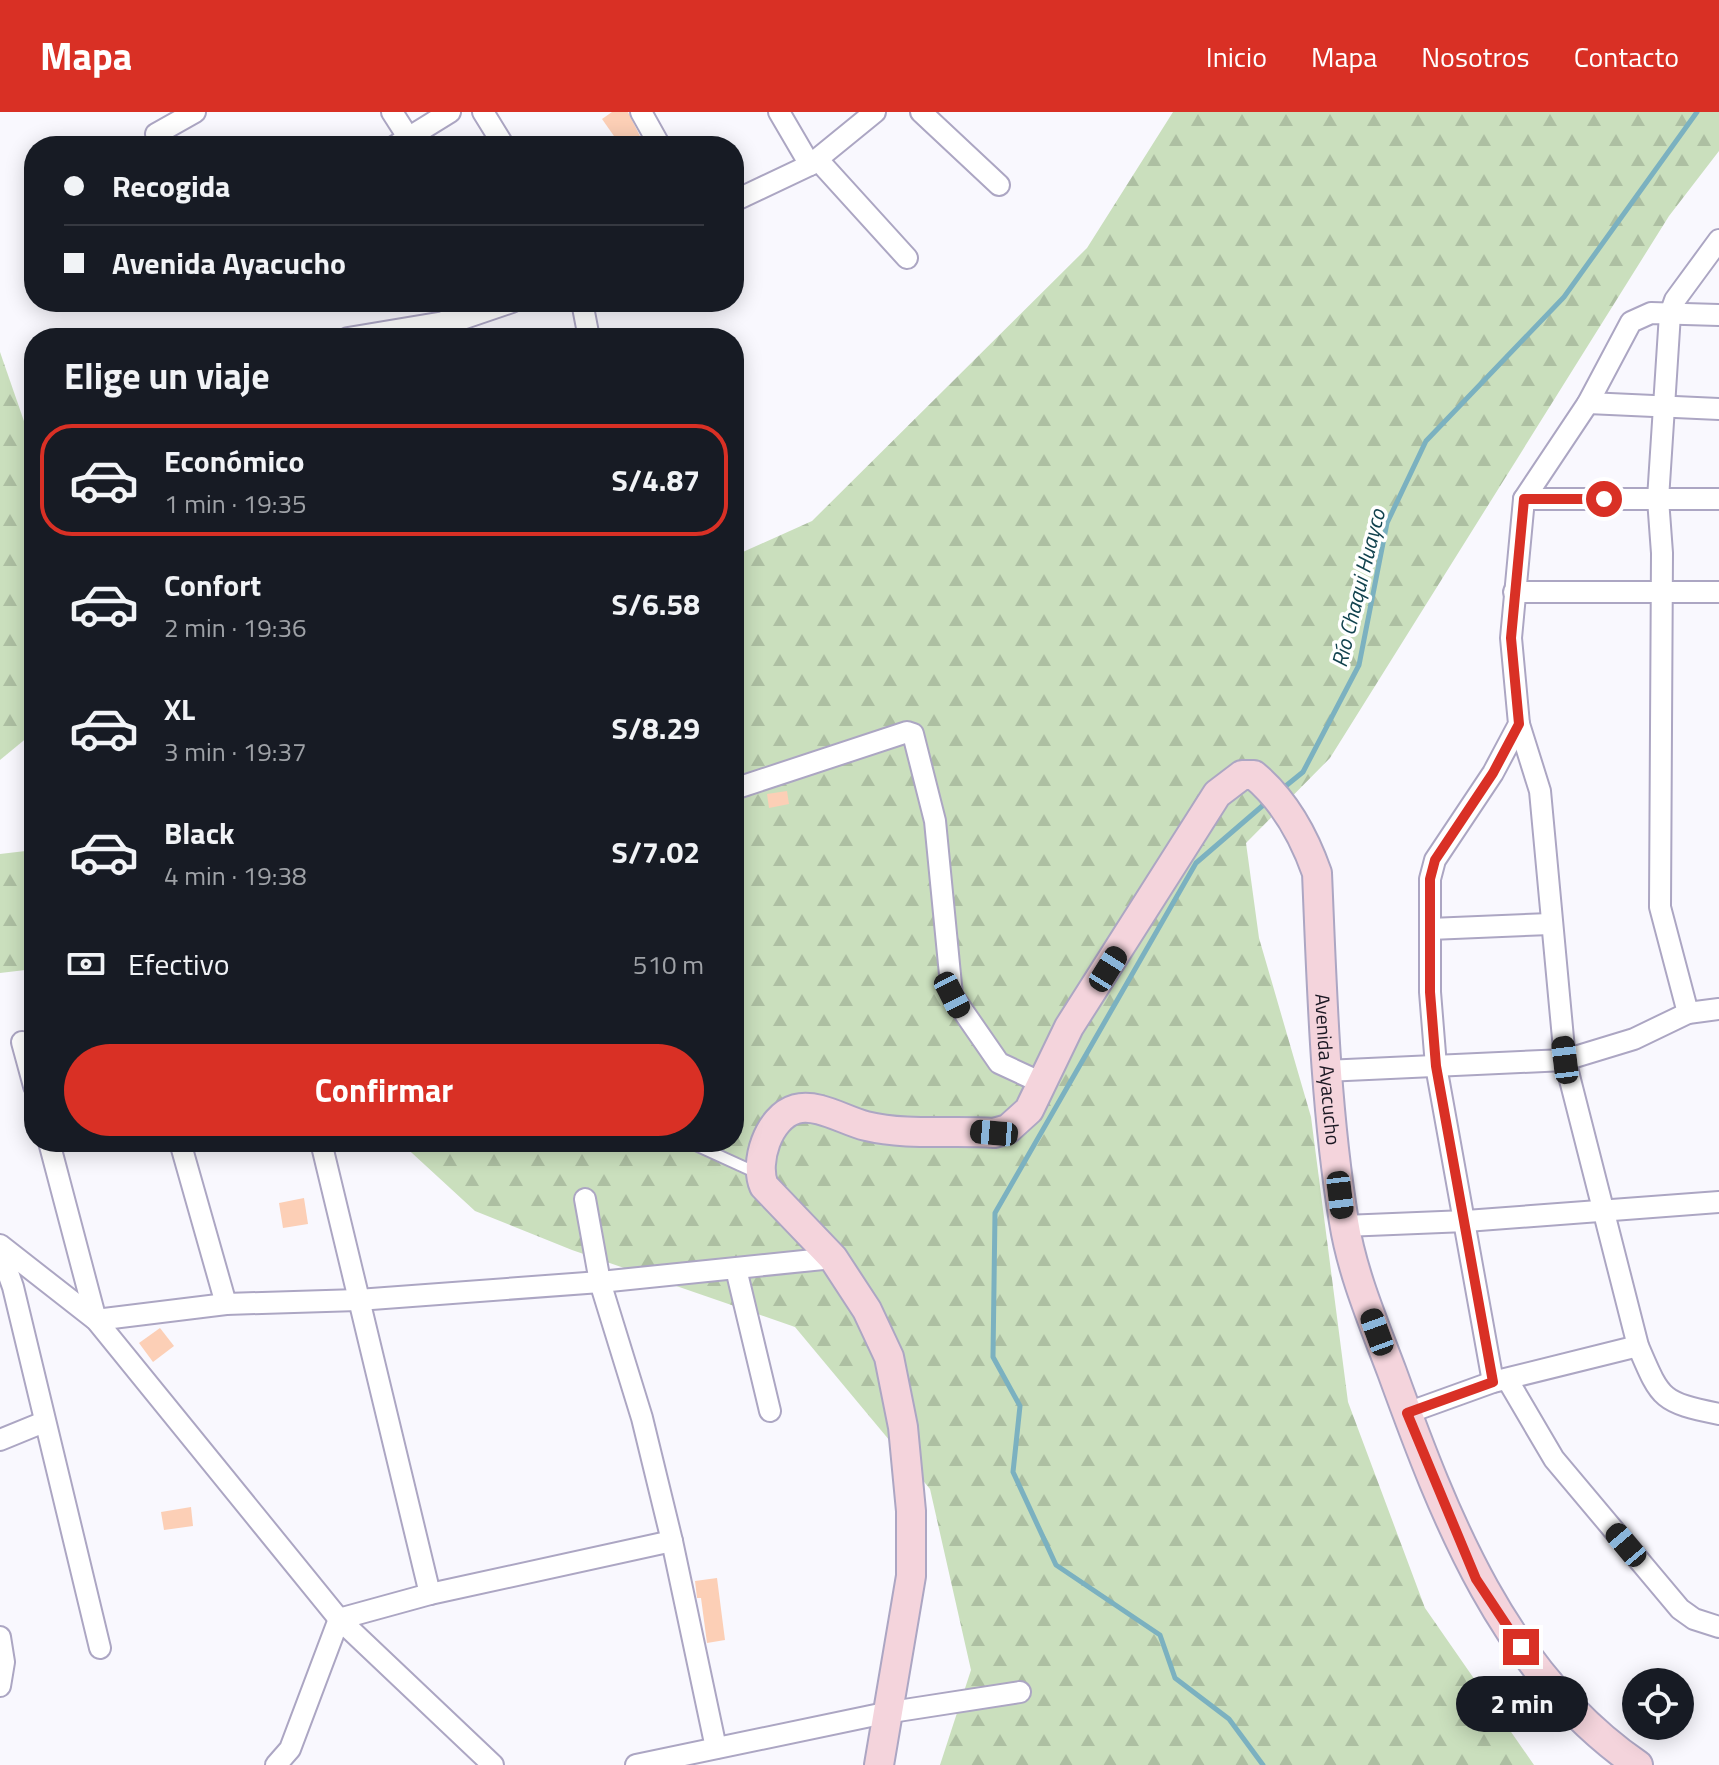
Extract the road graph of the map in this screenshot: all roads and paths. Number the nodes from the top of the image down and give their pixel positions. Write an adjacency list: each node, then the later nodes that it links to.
1 (195, 112): 9 (street)
2 (392, 112): 10 (street)
3 (450, 112): 11 (street)
4 (483, 112): 12 (street)
5 (641, 112): 13 (street)
6 (779, 112): 14 (street)
7 (875, 112): 14 (street)
8 (921, 112): 15 (street)
9 (156, 134)
10 (400, 136)
11 (412, 136)
12 (498, 136)
13 (654, 136)
14 (814, 162): 16 (street); 18 (street)
15 (999, 185)
16 (744, 196)
17 (1719, 240): 20 (street)
18 (907, 258)
19 (491, 312): 22 (street)
20 (1670, 314): 21 (street); 23 (street); 24 (street)
21 (1719, 315)
22 (461, 326)
23 (1588, 403): 24 (street); 26 (street)
24 (1663, 408): 25 (street); 27 (street)
25 (1719, 409)
26 (1524, 499): 27 (street); 29 (street)
27 (1658, 499): 28 (street); 30 (street)
28 (1719, 499)
29 (1514, 592): 30 (street); 32 (street)
30 (1661, 592): 31 (street); 37 (street)
31 (1719, 592)
32 (1519, 724): 34 (street); 35 (street)
33 (744, 786): 43 (street)
34 (1550, 924): 35 (street); 40 (street)
35 (1430, 929): 41 (street)
36 (1719, 1009): 37 (street)
37 (1688, 1013): 40 (street)
38 (22, 1042): 39 (street)
39 (24, 1049)
40 (1565, 1060): 41 (street); 51 (street)
41 (1436, 1066): 42 (street); 52 (street)
42 (1325, 1071): 43 (street, Avenida Ayacucho); 53 (street, Avenida Ayacucho)
43 (1042, 1083): 48 (street)
44 (52, 1152): 60 (street)
45 (183, 1152): 59 (street)
46 (323, 1152): 58 (street)
47 (711, 1152): 48 (lane)
48 (759, 1174): 55 (street)
49 (585, 1199): 57 (street)
50 (1719, 1202): 51 (street)
51 (1606, 1213): 52 (street); 61 (street)
52 (1466, 1221): 53 (street); 62 (street)
53 (1344, 1226): 64 (street, Avenida Ayacucho)
54 (0, 1248): 60 (street); 66 (street)
55 (833, 1258): 56 (street); 76 (street)
56 (736, 1269): 57 (street); 63 (street)
57 (600, 1282): 58 (street); 68 (street)
58 (358, 1300): 59 (street); 69 (street)
59 (226, 1304): 60 (street)
60 (96, 1320): 70 (street)
61 (1638, 1346): 62 (street); 65 (street)
62 (1500, 1381): 64 (street); 71 (street)
63 (770, 1411)
64 (1407, 1413): 82 (street, Avenida Ayacucho)
65 (1719, 1414)
66 (44, 1422): 67 (street); 73 (street)
67 (0, 1440)
68 (672, 1541): 69 (street); 77 (street)
69 (430, 1594): 70 (street)
70 (339, 1619): 78 (street); 79 (street)
71 (1719, 1627)
72 (0, 1637): 74 (street)
73 (100, 1648)
74 (0, 1686)
75 (1020, 1692): 76 (street)
76 (885, 1713): 77 (street); 81 (street)
77 (709, 1754): 80 (street)
78 (276, 1765)
79 (493, 1765)
80 (636, 1765)
81 (879, 1765)
82 (1638, 1765)

